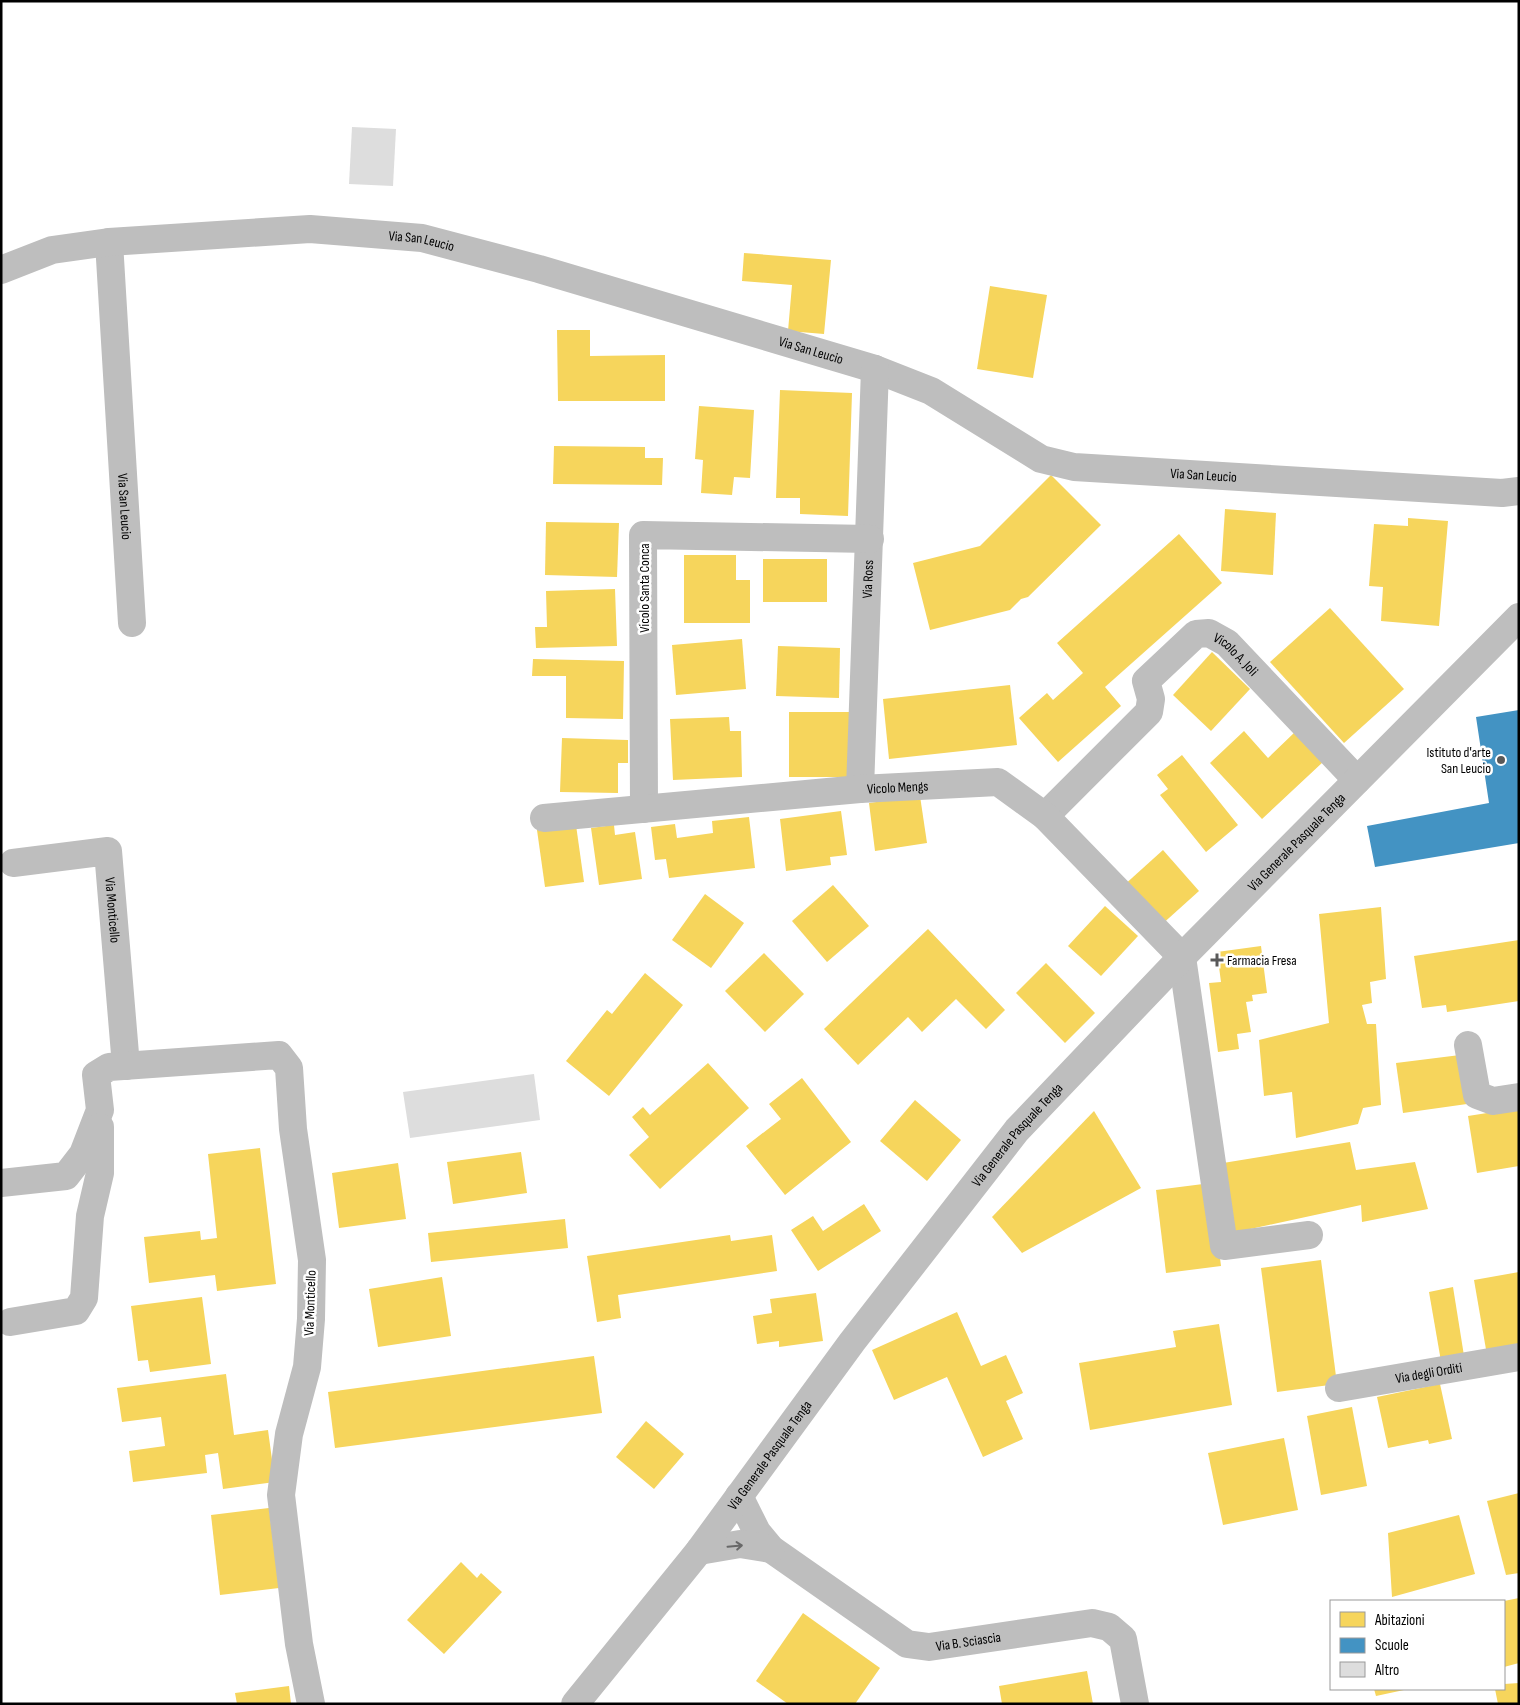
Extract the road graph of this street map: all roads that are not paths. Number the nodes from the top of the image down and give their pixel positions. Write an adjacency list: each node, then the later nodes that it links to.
1 (109, 242): 2 (street, Via San Leucio); 3 (street, Via San Leucio); 7 (street, Via San Leucio)
2 (1, 270)
3 (874, 369): 4 (street, Via San Leucio); 5 (street, Via Ross)
4 (1513, 494)
5 (870, 539): 9 (street, Via Ross); 10 (street, Vicolo Santa Conca)
6 (1519, 617): 8 (street, Via Generale Pasquale Tenga)
7 (132, 623)
8 (1357, 780): 11 (street, Vicolo A. Joli); 14 (street, Via Generale Pasquale Tenga)
9 (860, 789): 10 (street, Vicolo Mengs); 11 (street, Vicolo Mengs)
10 (644, 809): 12 (street, Vicolo Mengs)
11 (1045, 816): 14 (street, Vicolo Mengs)
12 (544, 818)
13 (13, 863): 16 (street, Via Monticello)
14 (1182, 957): 20 (street); 24 (street, Via Generale Pasquale Tenga)
15 (1468, 1045): 17 (street)
16 (126, 1066): 18 (street, Via Monticello); 27 (street, Via Monticello)
17 (1519, 1097)
18 (100, 1110): 19 (street, Via Monticello); 21 (street, Via Monticello)
19 (1, 1183)
20 (1309, 1234)
21 (10, 1322)
22 (1519, 1357): 23 (street, Via degli Orditi)
23 (1339, 1388)
24 (739, 1496): 25 (street); 26 (street, Via Generale Pasquale Tenga)
25 (771, 1549): 26 (street, one-way to 25); 29 (street, Via B. Sciascia)
26 (699, 1551): 28 (street, Via Generale Pasquale Tenga)
27 (311, 1704)
28 (575, 1704)
29 (1135, 1704)

